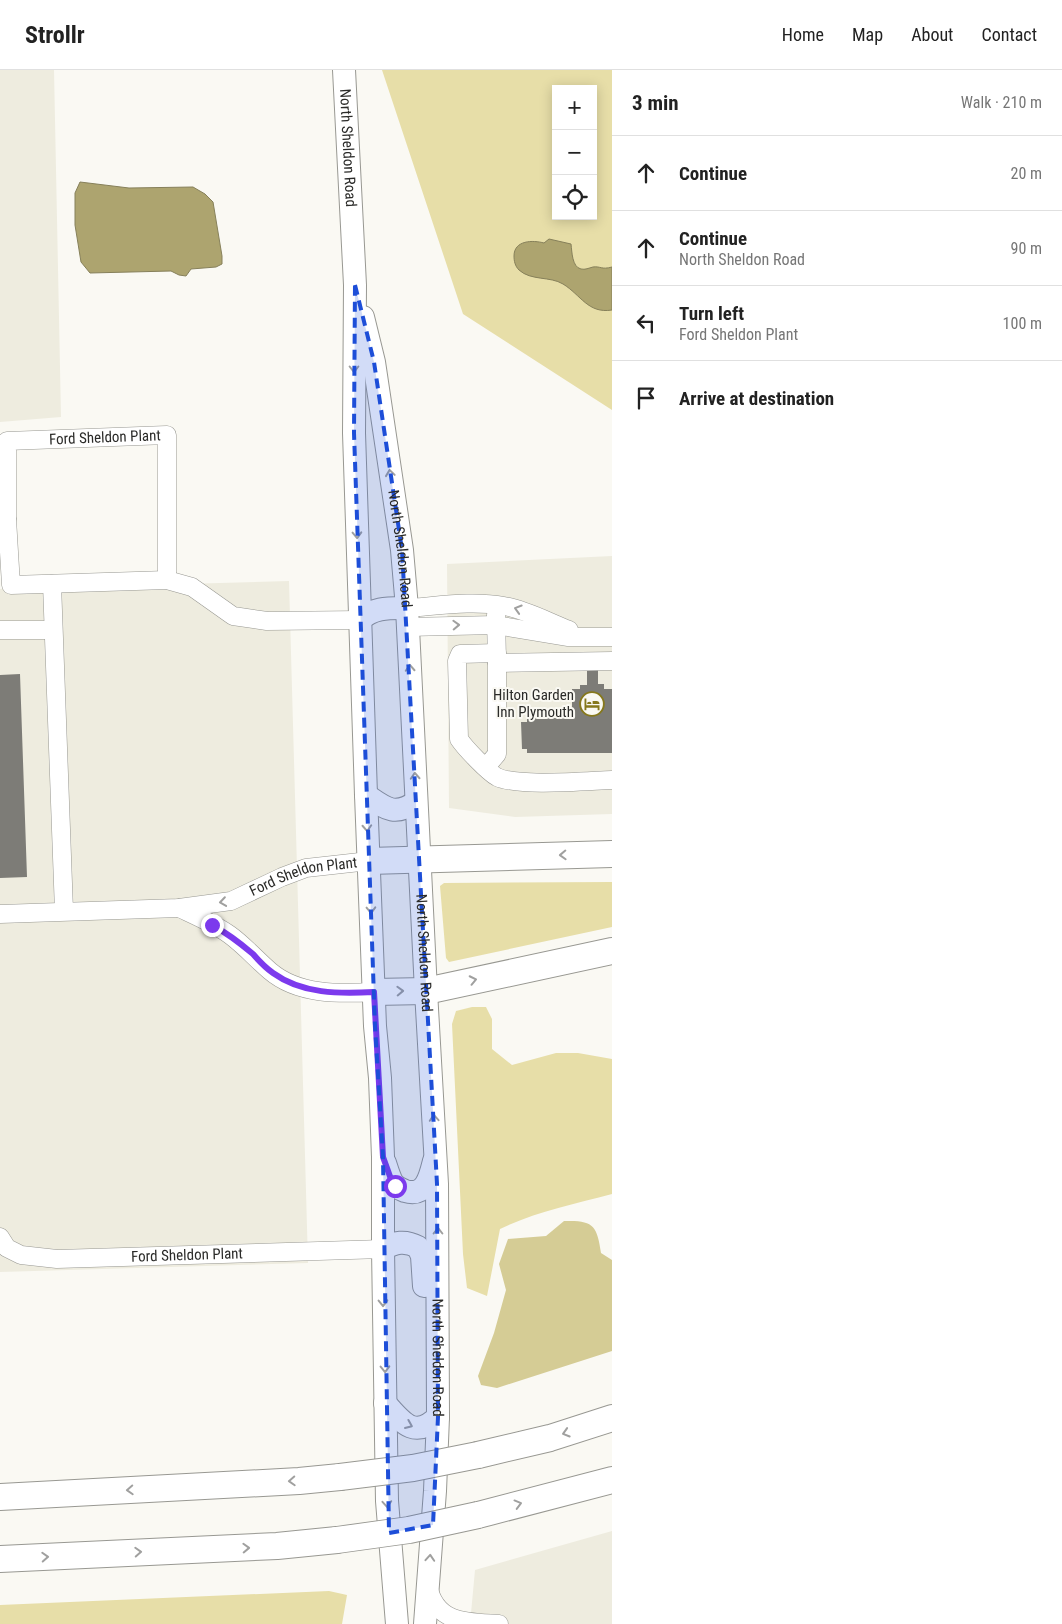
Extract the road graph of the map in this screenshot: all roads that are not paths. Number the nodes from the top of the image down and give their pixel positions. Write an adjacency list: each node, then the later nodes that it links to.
1 (344, 70): 2 (main road, North Sheldon Road)
2 (355, 285): 7 (main road, North Sheldon Road, one-way to 2); 8 (main road, North Sheldon Road, one-way to 8)
3 (3, 519): 4 (street, Ford Sheldon Plant); 5 (street, Ford Sheldon Plant)
4 (167, 580): 5 (street, Ford Sheldon Plant); 8 (street, Ford Sheldon Plant)
5 (52, 584): 12 (street)
6 (496, 604): 7 (street); 9 (street, one-way to 6); 10 (street)
7 (407, 617): 8 (main road); 10 (street, one-way to 10); 19 (main road, North Sheldon Road, one-way to 7)
8 (360, 620): 18 (main road, North Sheldon Road)
9 (535, 624): 10 (street); 13 (street)
10 (496, 625): 14 (street)
11 (0, 630): 12 (street)
12 (53, 630): 24 (street)
13 (604, 637)
14 (497, 658): 15 (street); 16 (street); 16 (street)
15 (612, 661)
16 (486, 767): 17 (street)
17 (612, 780)
18 (366, 795): 19 (main road); 22 (main road, North Sheldon Road, one-way to 22)
19 (416, 802): 21 (main road, North Sheldon Road)
20 (612, 854): 21 (highway, one-way to 21)
21 (419, 859): 22 (highway); 27 (main road, North Sheldon Road)
22 (369, 861): 23 (street, Ford Sheldon Plant, one-way to 23); 28 (main road, North Sheldon Road, one-way to 28)
23 (179, 908): 24 (street, Ford Sheldon Plant); 28 (street, Ford Sheldon Plant)
24 (64, 911): 25 (street, Ford Sheldon Plant)
25 (0, 914)
26 (612, 951): 27 (highway, one-way to 26)
27 (426, 991): 28 (highway, one-way to 27); 29 (main road, North Sheldon Road, one-way to 27)
28 (374, 992): 30 (main road, North Sheldon Road)
29 (436, 1153): 30 (main road); 33 (main road, North Sheldon Road, one-way to 29)
30 (383, 1157): 32 (main road, North Sheldon Road)
31 (2, 1245): 32 (street, Ford Sheldon Plant)
32 (383, 1249): 33 (main road); 34 (main road, North Sheldon Road, one-way to 34)
33 (438, 1382): 35 (main road, North Sheldon Road)
34 (385, 1403): 35 (main road, one-way to 35); 43 (main road, North Sheldon Road, one-way to 43)
35 (438, 1417): 42 (main road, North Sheldon Road, one-way to 35)
36 (612, 1418): 40 (highway, one-way to 40, bridge)
37 (612, 1474): 39 (highway)
38 (612, 1480): 39 (highway)
39 (559, 1493): 41 (highway, one-way to 39, bridge)
40 (0, 1497)
41 (0, 1559)
42 (428, 1585): 44 (main road, North Sheldon Road); 45 (street)
43 (398, 1624)
44 (425, 1624)
45 (499, 1624)

